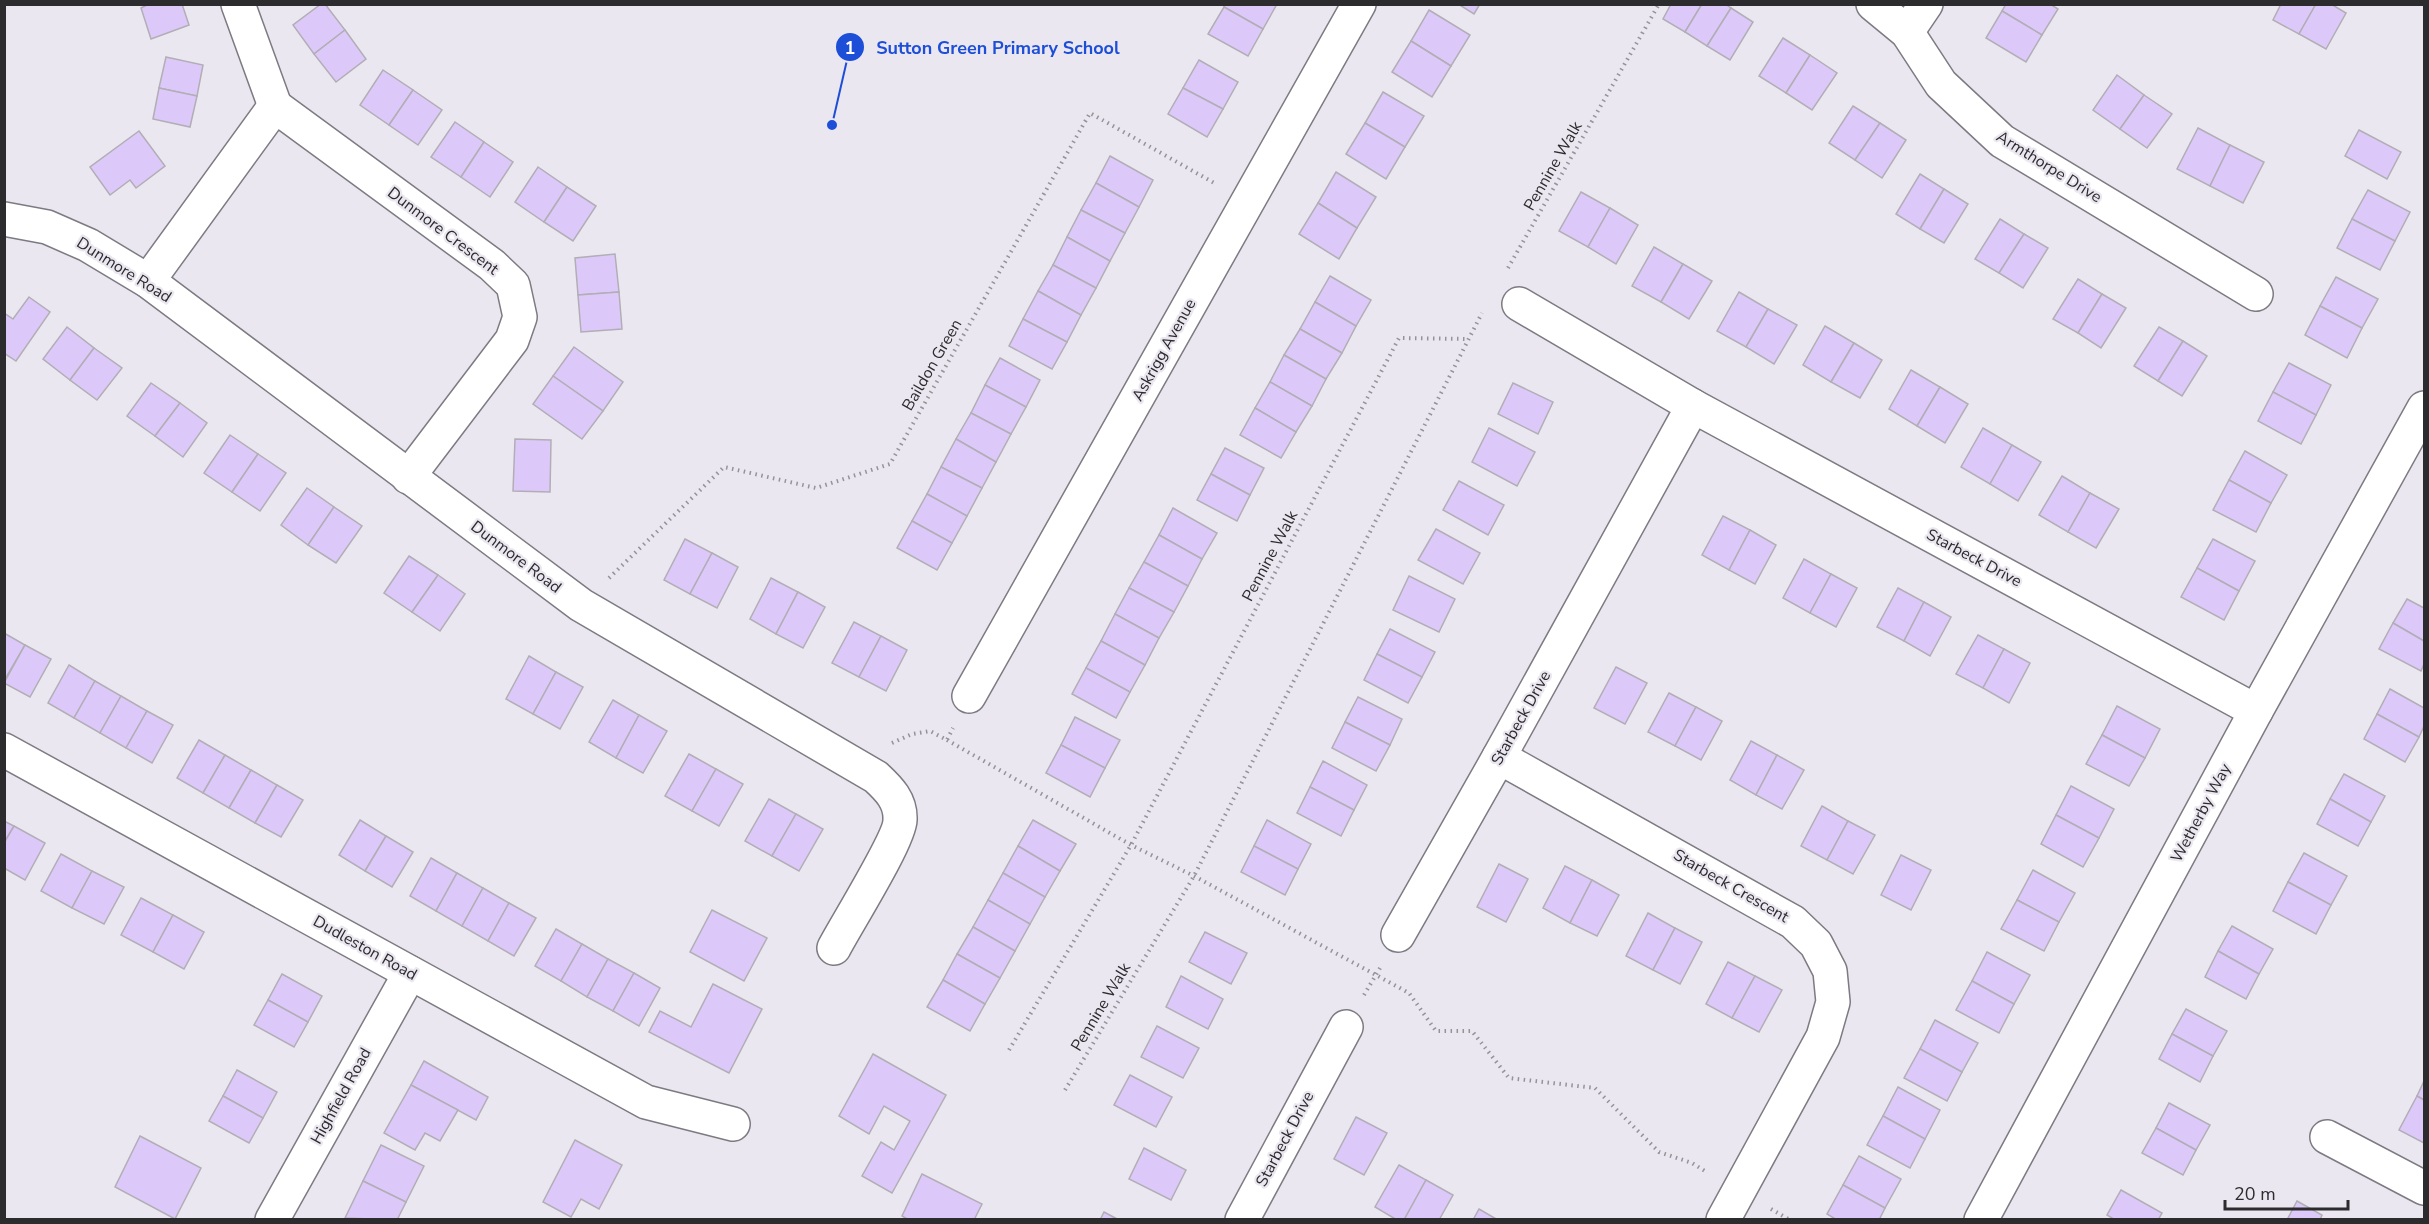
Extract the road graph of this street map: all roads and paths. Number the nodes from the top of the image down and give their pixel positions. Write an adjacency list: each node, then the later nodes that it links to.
1 (238, 4): 7 (street)
2 (1359, 4): 8 (street, Askrigg Avenue)
3 (1659, 4): 10 (path, Pennine Walk)
4 (1872, 4): 6 (street, Armthorpe Drive)
5 (1926, 4): 6 (street)
6 (1907, 32): 12 (street, Armthorpe Drive)
7 (275, 106): 11 (street); 18 (street, Dunmore Crescent)
8 (1247, 202): 19 (path, Baildon Green); 20 (street, Askrigg Avenue)
9 (4, 219): 11 (street, Dunmore Road)
10 (1507, 270)
11 (148, 281): 18 (street, Dunmore Road)
12 (2256, 294)
13 (1519, 304): 16 (street, Starbeck Drive)
14 (1483, 311): 15 (path, Pennine Walk)
15 (1467, 339): 26 (path, Pennine Walk); 27 (path, Pennine Walk)
16 (1693, 406): 21 (street, Starbeck Drive); 24 (street, Starbeck Drive)
17 (2424, 408): 21 (street, Wetherby Way)
18 (408, 477): 19 (street, Dunmore Road)
19 (581, 605): 25 (street, Dunmore Road)
20 (969, 696): 22 (path)
21 (2256, 711): 42 (street, Wetherby Way)
22 (947, 740): 25 (path); 26 (path)
23 (4, 750): 30 (street, Dudleston Road)
24 (1499, 757): 28 (street, Starbeck Drive); 38 (street, Starbeck Crescent)
25 (850, 761): 29 (street, Dunmore Road)
26 (1131, 845): 27 (path); 33 (path, Pennine Walk)
27 (1194, 876): 31 (path); 34 (path, Pennine Walk)
28 (1398, 935): 31 (path)
29 (834, 948)
30 (410, 973): 35 (street, Dudleston Road); 40 (street, Highfield Road)
31 (1376, 975): 32 (path); 38 (path)
32 (1346, 1027): 39 (street, Starbeck Drive)
33 (1009, 1050)
34 (1065, 1090)
35 (733, 1124)
36 (2327, 1137): 37 (street)
37 (2423, 1187)
38 (1739, 1191): 41 (street, Starbeck Crescent)
39 (1248, 1217)
40 (272, 1220)
41 (1723, 1220)
42 (1981, 1220)

